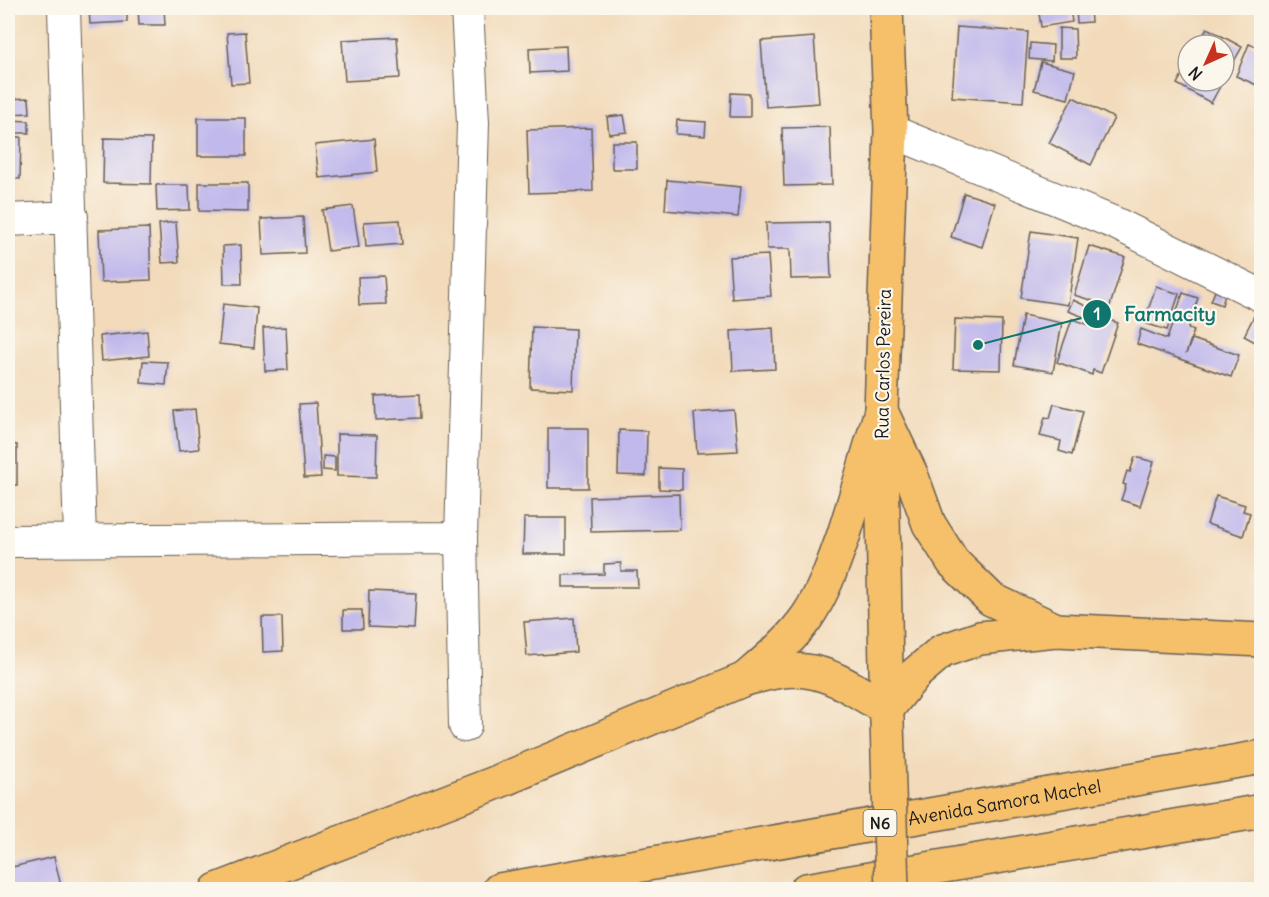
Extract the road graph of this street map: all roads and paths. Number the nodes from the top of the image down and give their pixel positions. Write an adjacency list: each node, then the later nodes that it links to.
1 (64, 8): 5 (street)
2 (467, 8): 9 (street)
3 (886, 8): 4 (main road, Rua Carlos Pereira)
4 (891, 131): 7 (street); 8 (main road, Rua Carlos Pereira)
5 (72, 217): 6 (street); 10 (street)
6 (8, 220)
7 (1262, 296)
8 (880, 411): 12 (main road); 14 (main road); 15 (main road, Rua Carlos Pereira)
9 (461, 538): 10 (street); 16 (street)
10 (80, 539): 11 (street)
11 (8, 541)
12 (1056, 630): 13 (main road); 15 (main road)
13 (1262, 640)
14 (745, 679): 15 (main road); 19 (main road)
15 (887, 715): 22 (main road, Rua Carlos Pereira, bridge)
16 (465, 726)
17 (1262, 757): 20 (main road, Avenida Samora Machel / N6)
18 (1262, 811): 21 (main road)
19 (217, 890)
20 (499, 890)
21 (806, 890)
22 (892, 890)

